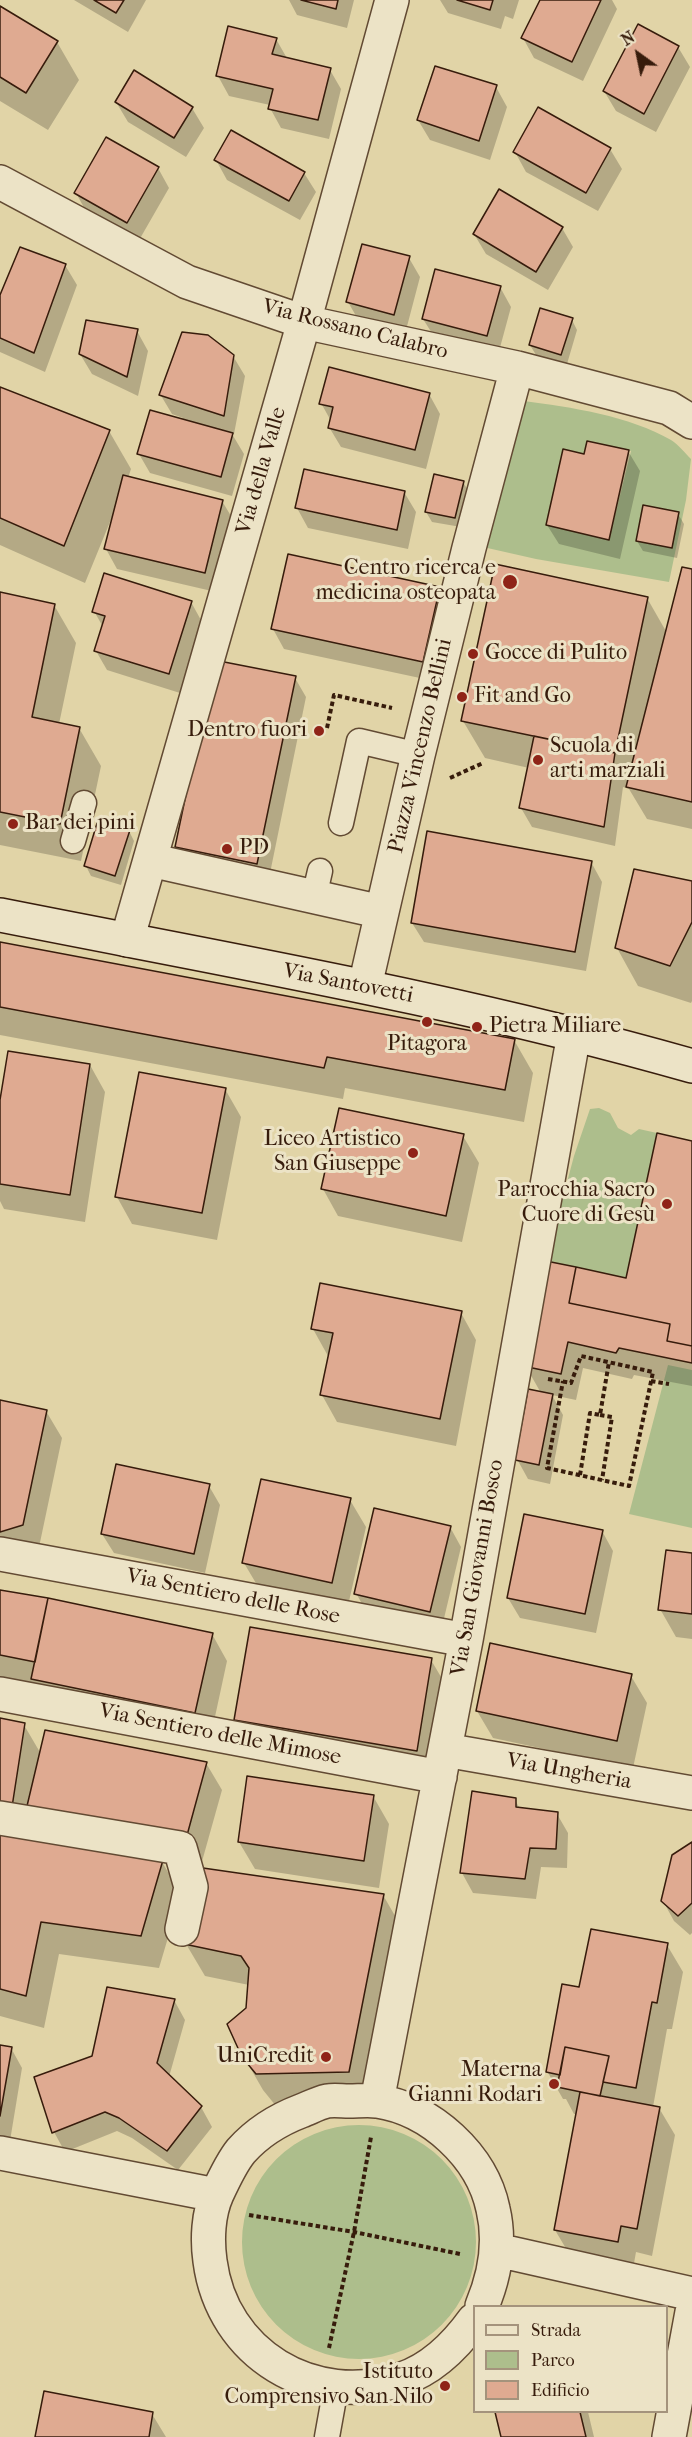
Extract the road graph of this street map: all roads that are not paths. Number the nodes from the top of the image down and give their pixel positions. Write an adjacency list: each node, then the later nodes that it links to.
1 (392, 0): 3 (street, Via della Valle)
2 (0, 182): 3 (street, Via Rossano Calabro)
3 (304, 322): 4 (street, Via Rossano Calabro); 10 (street, Via della Valle)
4 (517, 368): 5 (street, Via Rossano Calabro); 6 (street, Piazza Vincenzo Bellini)
5 (692, 422)
6 (418, 755): 8 (lane); 11 (street, Piazza Vincenzo Bellini)
7 (84, 802): 9 (lane)
8 (341, 823)
9 (73, 841)
10 (150, 861): 11 (street); 13 (street, Via della Valle)
11 (382, 912): 14 (street, Piazza Vincenzo Bellini)
12 (0, 915): 13 (street, Via Santovetti)
13 (127, 940): 14 (street, Via Santovetti)
14 (365, 986): 15 (street, Via Santovetti)
15 (574, 1034): 16 (street, Via Santovetti); 18 (street, Via San Giovanni Bosco)
16 (692, 1066)
17 (0, 1554): 18 (street, Via Sentiero delle Rose)
18 (466, 1640): 20 (street, Via San Giovanni Bosco)
19 (0, 1694): 20 (street, Via Sentiero delle Mimose)
20 (443, 1764): 21 (street, Via Ungheria); 24 (street, Via San Giovanni Bosco)
21 (692, 1793)
22 (0, 1818): 23 (street)
23 (182, 1929)
24 (377, 2101): 26 (street); 27 (street)
25 (0, 2153): 26 (street)
26 (214, 2202): 32 (street)
27 (496, 2255): 28 (street); 29 (street)
28 (692, 2294)
29 (483, 2305)
30 (692, 2312): 34 (street)
31 (473, 2321): 32 (street)
32 (329, 2386): 33 (lane)
33 (327, 2437)
34 (669, 2437)

